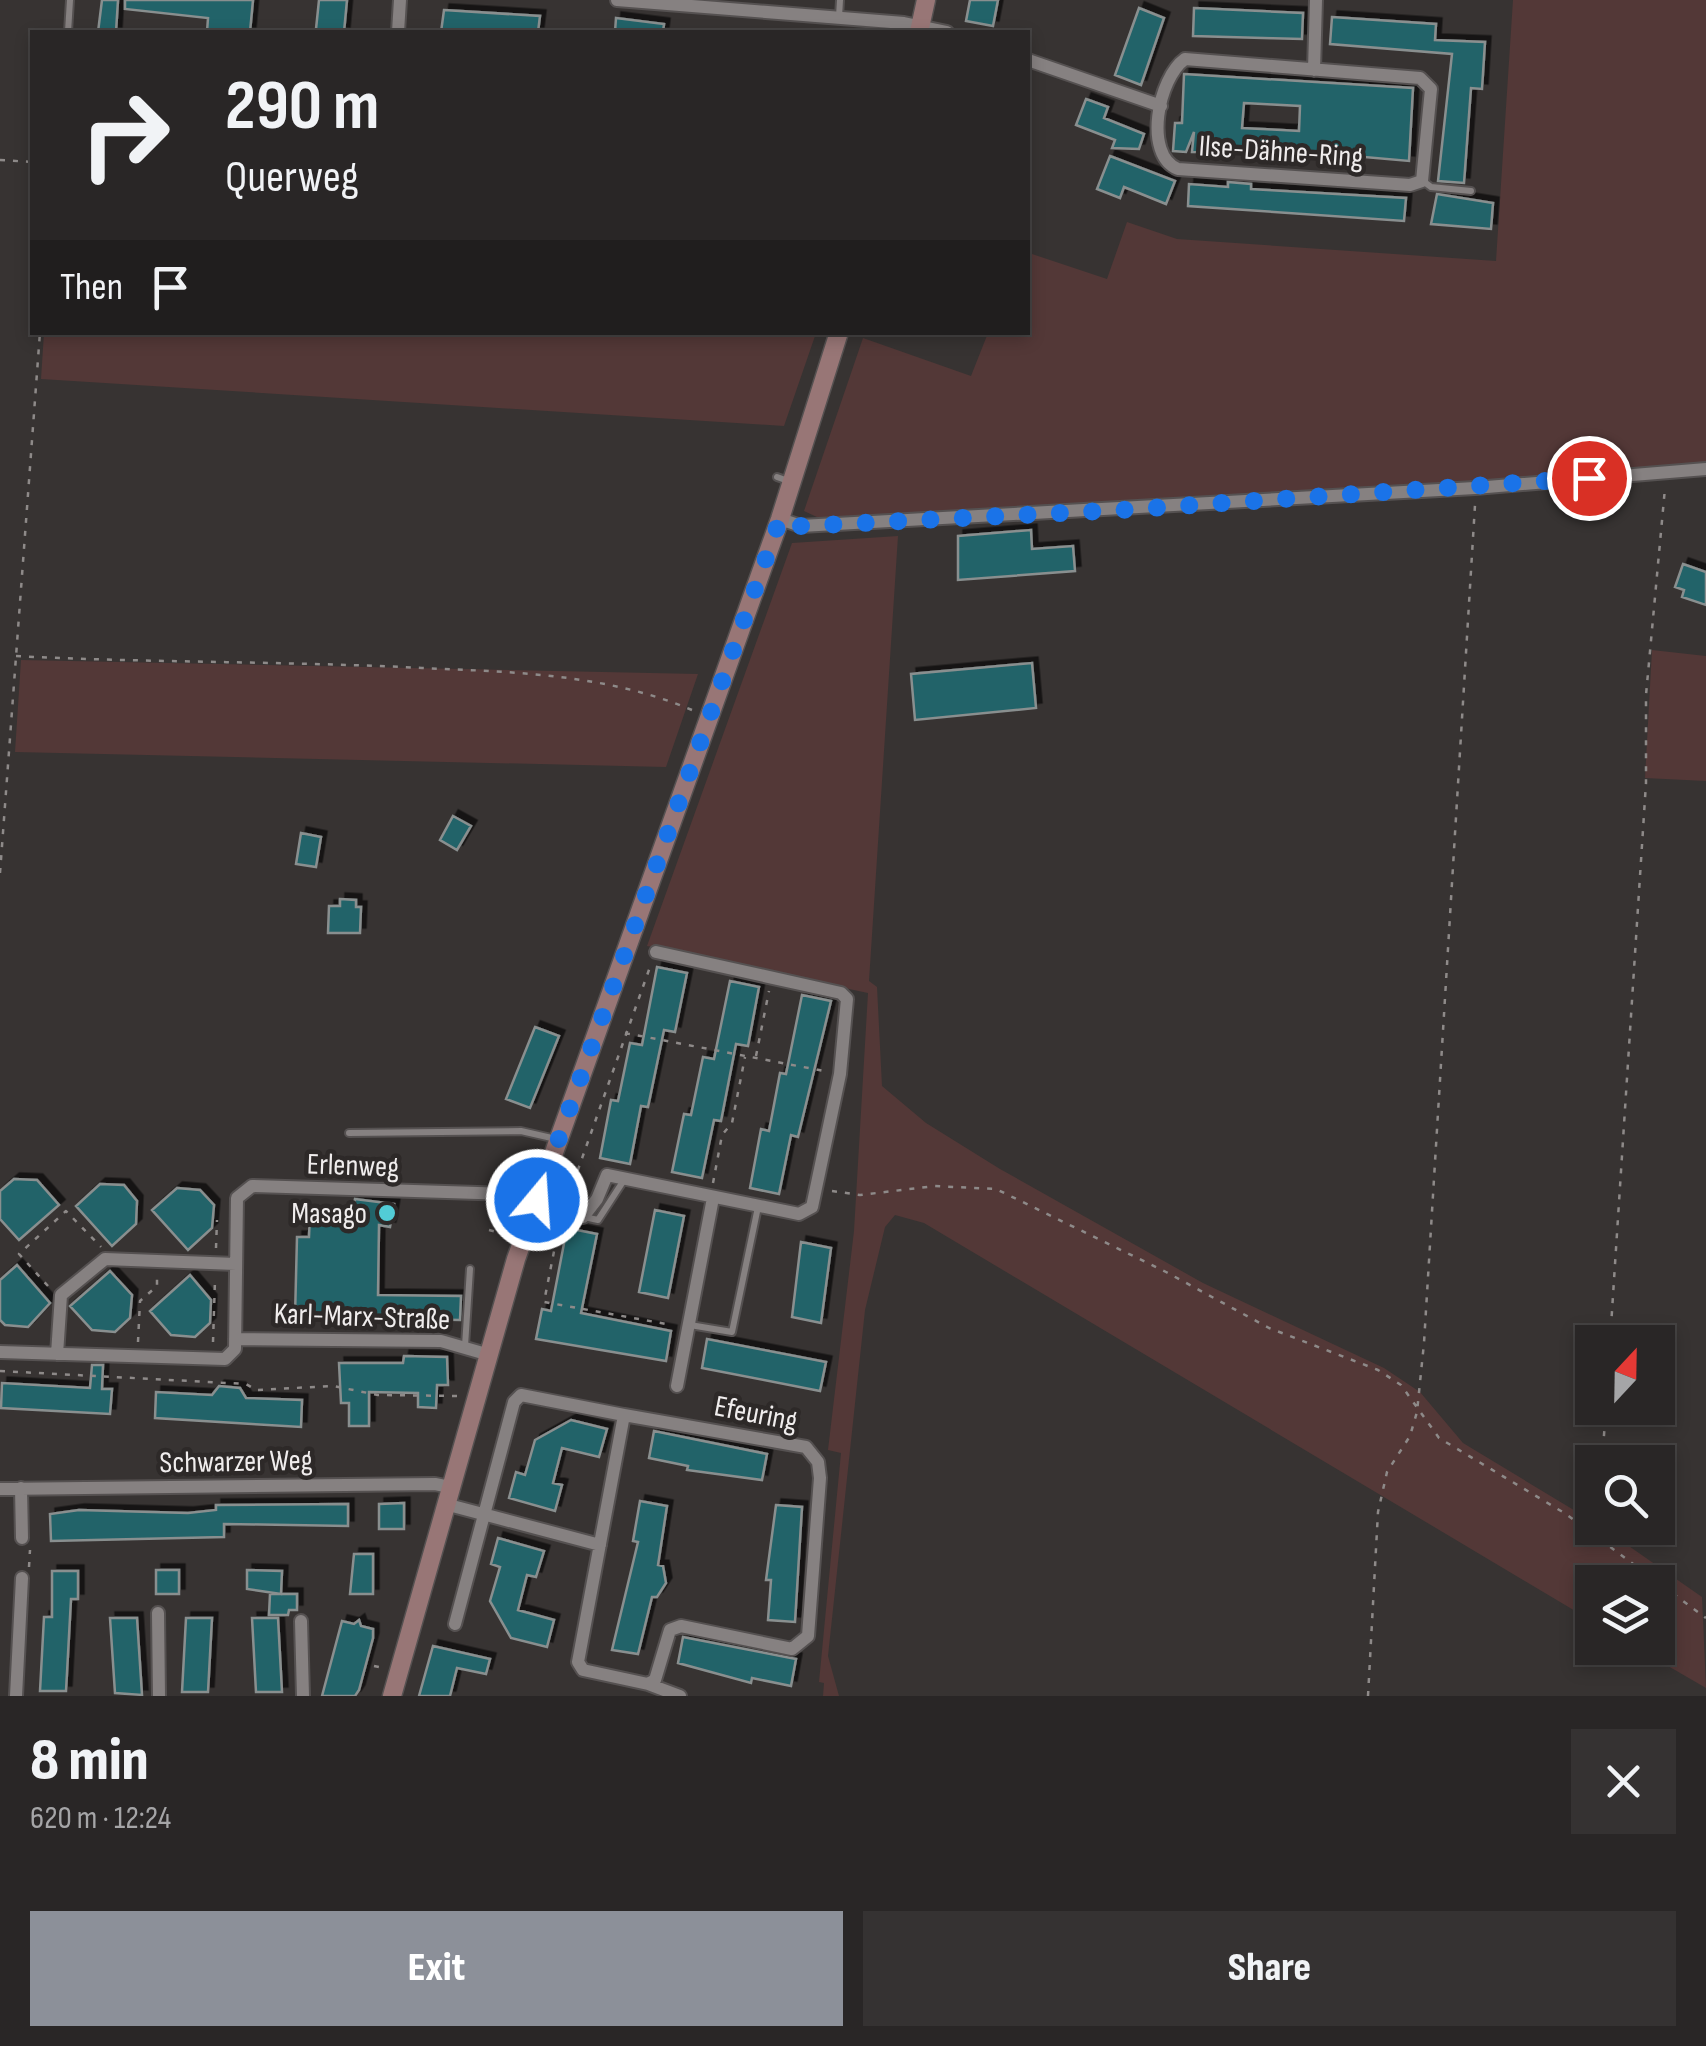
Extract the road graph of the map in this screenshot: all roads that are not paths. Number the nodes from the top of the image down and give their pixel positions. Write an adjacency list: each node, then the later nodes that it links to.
1 (70, 0): 10 (lane)
2 (400, 0): 11 (street)
3 (617, 0): 7 (street)
4 (840, 0): 8 (lane)
5 (926, 0): 9 (main road)
6 (1316, 0): 13 (street)
7 (728, 4): 8 (street)
8 (839, 18): 9 (street)
9 (919, 29)
10 (68, 30)
11 (398, 30)
12 (1030, 61): 14 (street)
13 (1314, 70): 14 (street, Ilse-Dähne-Ring); 15 (street, Ilse-Dähne-Ring)
14 (1161, 106): 15 (street, Ilse-Dähne-Ring)
15 (1422, 181): 16 (lane)
16 (1472, 192)
17 (838, 335): 19 (main road, Karl-Marx-Straße)
18 (1706, 469): 19 (street)
19 (780, 519): 20 (main road, Karl-Marx-Straße)
20 (628, 942): 21 (lane); 23 (main road, Karl-Marx-Straße)
21 (656, 952): 26 (street)
22 (349, 1133): 23 (lane)
23 (557, 1139): 25 (main road, Karl-Marx-Straße)
24 (712, 1198): 25 (street); 26 (street); 29 (street)
25 (537, 1200): 27 (street, Erlenweg); 34 (main road, Karl-Marx-Straße)
26 (758, 1206): 29 (lane)
27 (236, 1264): 30 (street, Erlenweg); 33 (street)
28 (470, 1269): 31 (lane)
29 (688, 1327): 35 (street)
30 (235, 1339): 31 (street, Karl-Marx-Straße); 33 (street)
31 (465, 1347): 34 (street, Karl-Marx-Straße)
32 (0, 1352): 33 (street)
33 (57, 1354)
34 (486, 1354): 39 (main road, Karl-Marx-Straße)
35 (677, 1386)
36 (624, 1415): 40 (street); 42 (street); 47 (street, Efeuring)
37 (21, 1488): 38 (street, Schwarzer Weg); 39 (street, Schwarzer Weg); 41 (street)
38 (0, 1489)
39 (448, 1496): 40 (street); 51 (main road, Karl-Marx-Straße)
40 (485, 1514): 42 (street); 46 (street)
41 (22, 1538)
42 (600, 1545): 47 (street)
43 (22, 1578): 48 (street)
44 (158, 1613): 49 (street)
45 (301, 1621): 50 (street)
46 (455, 1624)
47 (648, 1684): 52 (street)
48 (16, 1696)
49 (158, 1696)
50 (303, 1696)
51 (392, 1696)
52 (680, 1696)

